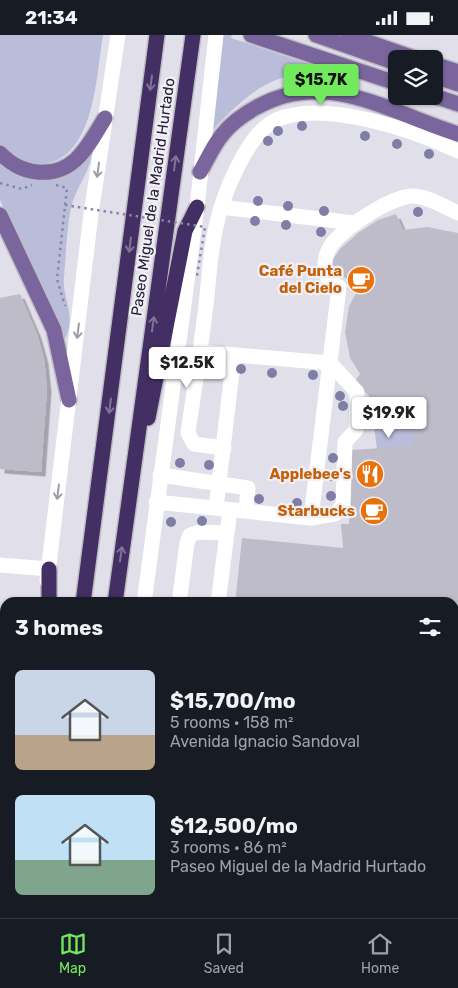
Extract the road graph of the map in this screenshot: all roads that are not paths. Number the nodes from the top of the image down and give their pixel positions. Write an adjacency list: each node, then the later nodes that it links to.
1 (118, 35): 17 (street)
2 (157, 35): 46 (highway, Paseo Miguel de la Madrid Hurtado, one-way to 46)
3 (193, 35): 36 (highway, Paseo Miguel de la Madrid Hurtado, one-way to 3)
4 (216, 35): 21 (street)
5 (251, 35): 13 (main road)
6 (316, 35): 9 (main road)
7 (348, 35): 8 (main road)
8 (391, 50)
9 (388, 60)
10 (443, 67): 11 (main road)
11 (458, 72)
12 (443, 79): 14 (main road)
13 (388, 80)
14 (458, 84)
15 (443, 99): 16 (main road)
16 (458, 104)
17 (106, 118): 20 (main road); 30 (street, one-way to 30)
18 (458, 134): 21 (main road)
19 (458, 151): 23 (street)
20 (0, 153)
21 (200, 172): 22 (street)
22 (197, 207): 34 (street); 36 (highway)
23 (221, 207): 26 (street); 27 (street)
24 (458, 213): 26 (street)
25 (0, 215): 30 (main road)
26 (354, 223): 29 (street)
27 (200, 352): 28 (street); 33 (street)
28 (234, 355): 29 (street); 33 (street)
29 (330, 363): 31 (street); 32 (street)
30 (69, 400): 43 (street, one-way to 43)
31 (321, 437): 32 (street); 40 (street)
32 (345, 442): 40 (street)
33 (224, 448): 35 (street)
34 (160, 475): 35 (street); 37 (street)
35 (220, 484): 38 (street); 39 (street)
36 (130, 495): 47 (highway, Paseo Miguel de la Madrid Hurtado, one-way to 36)
37 (156, 502): 38 (street); 48 (street)
38 (223, 509): 39 (street); 41 (street)
39 (246, 511): 40 (street)
40 (311, 519)
41 (227, 533): 49 (street); 50 (street)
42 (0, 565): 43 (street)
43 (49, 569): 44 (street); 45 (highway)
44 (45, 597)
45 (48, 597)
46 (84, 597)
47 (116, 597)
48 (145, 597)
49 (181, 597)
50 (219, 597)

